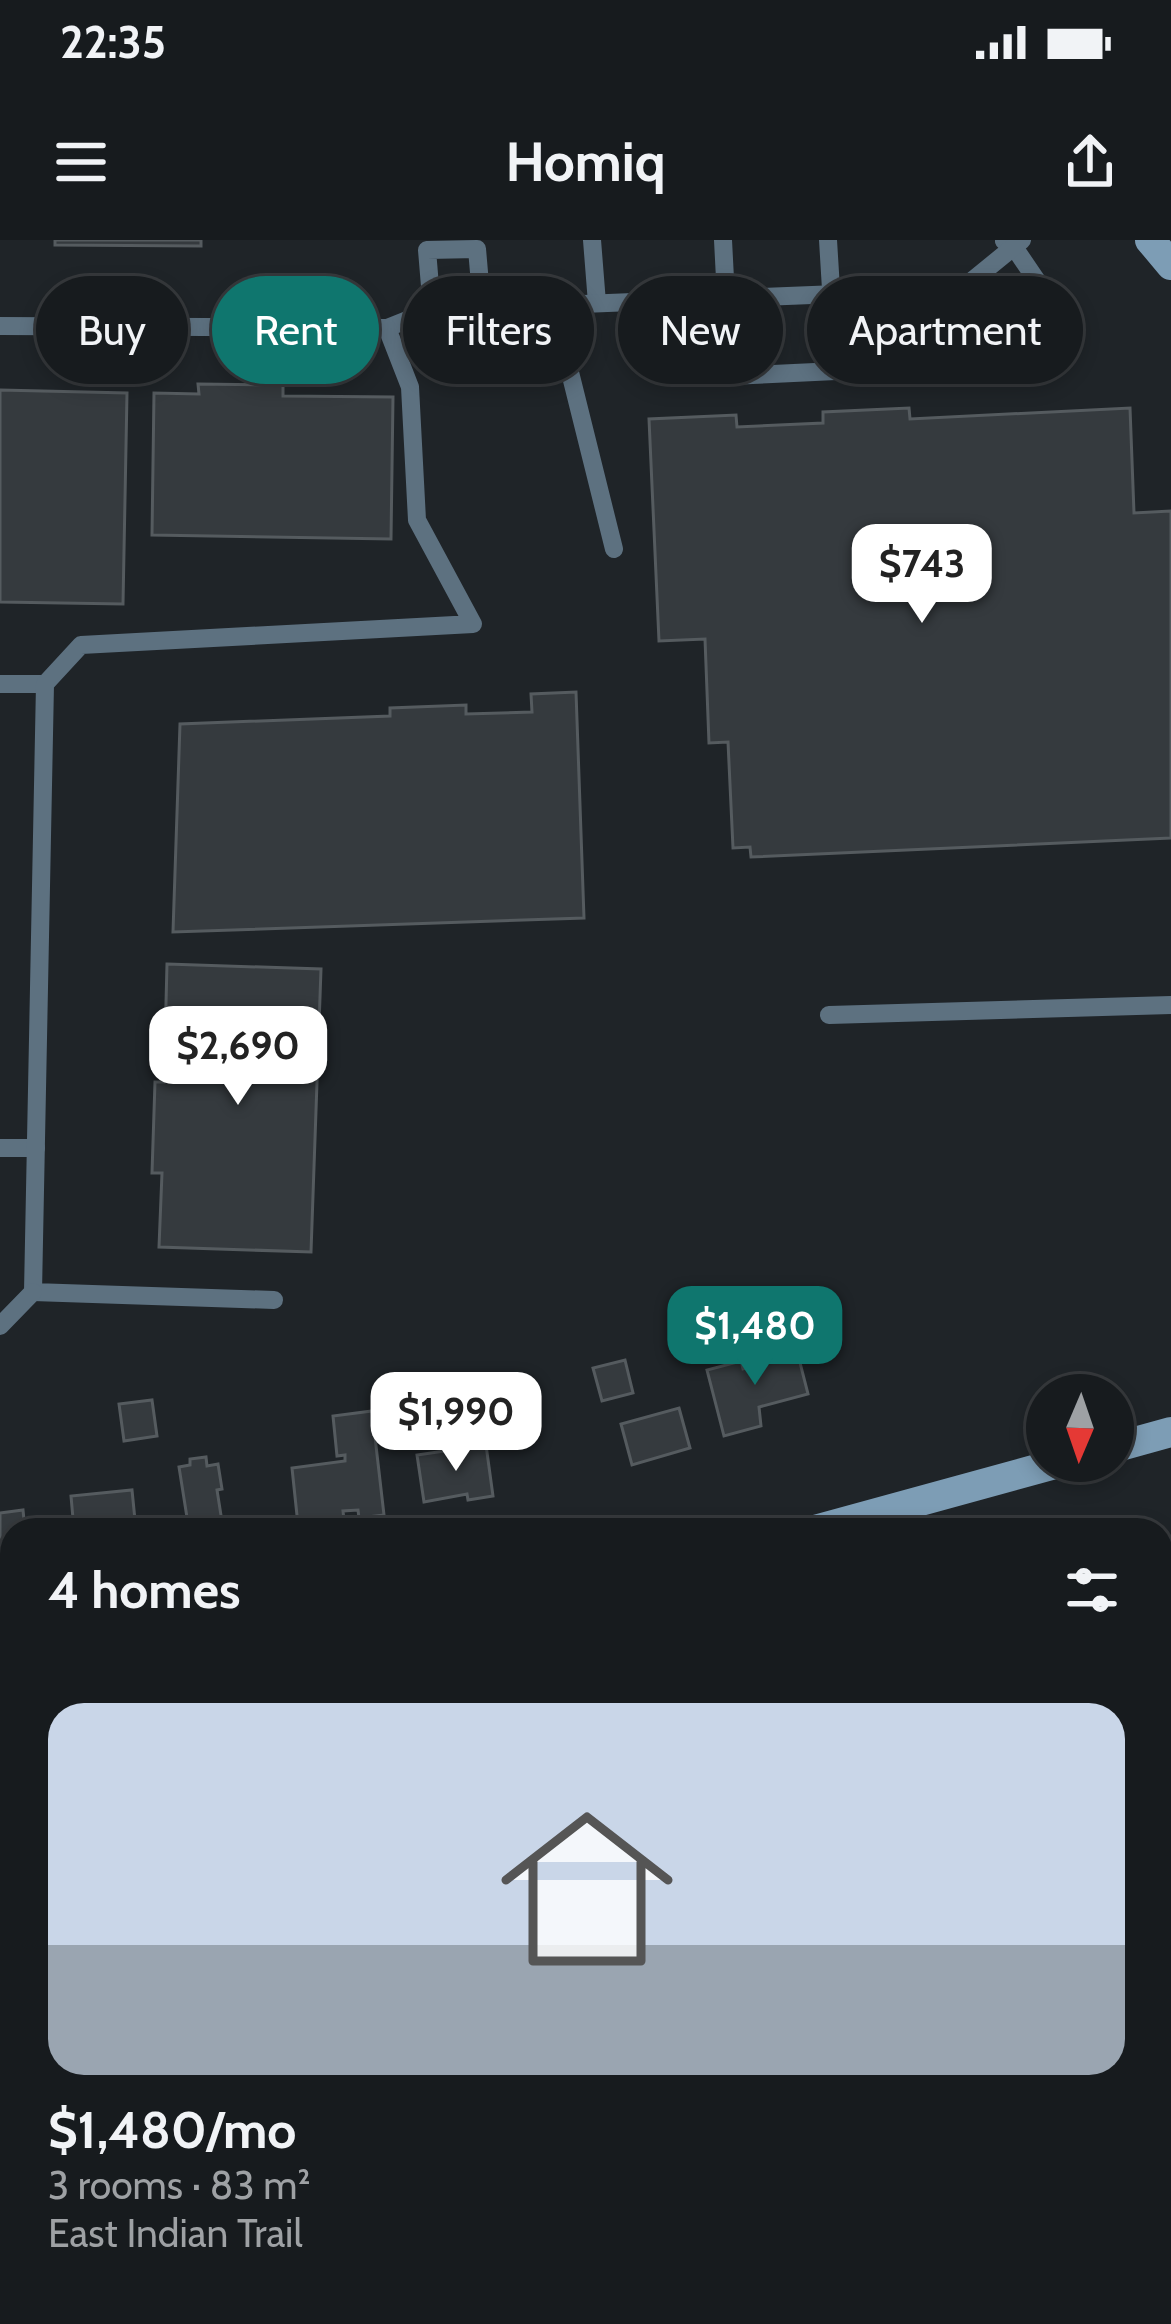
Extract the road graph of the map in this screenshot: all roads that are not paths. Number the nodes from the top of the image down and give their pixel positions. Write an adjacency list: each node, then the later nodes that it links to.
1 (592, 240): 15 (lane)
2 (724, 240): 9 (lane)
3 (827, 240): 10 (lane)
4 (1150, 240): 6 (main road)
5 (1013, 242): 11 (lane); 12 (lane)
6 (1171, 265)
7 (429, 276): 8 (lane)
8 (479, 276)
9 (726, 276)
10 (830, 276)
11 (976, 276)
12 (1035, 276)
13 (618, 302): 15 (lane)
14 (594, 303): 15 (lane)
15 (597, 303)
16 (403, 322): 18 (lane)
17 (0, 326): 18 (lane)
18 (387, 328): 22 (lane)
19 (573, 384): 20 (lane)
20 (614, 549)
21 (0, 684): 22 (lane)
22 (45, 684): 26 (lane)
23 (1171, 1005): 24 (lane)
24 (830, 1015)
25 (0, 1148): 26 (lane)
26 (36, 1148): 27 (lane)
27 (33, 1292): 28 (lane); 29 (lane)
28 (274, 1300)
29 (0, 1326)
30 (1171, 1432): 31 (main road)
31 (1134, 1442)
32 (1026, 1472): 33 (main road)
33 (858, 1518)

